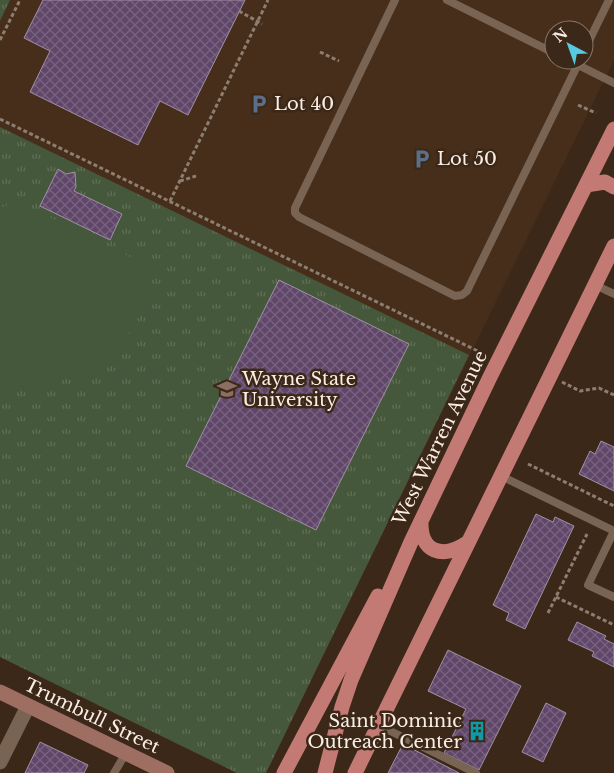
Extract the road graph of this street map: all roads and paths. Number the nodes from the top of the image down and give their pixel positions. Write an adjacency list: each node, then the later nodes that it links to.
1 (20, 0): 10 (path)
2 (268, 0): 7 (path)
3 (395, 0): 14 (lane)
4 (446, 0): 11 (lane)
5 (609, 0): 9 (lane)
6 (239, 11): 7 (path)
7 (258, 21): 8 (path); 22 (path)
8 (262, 24)
9 (594, 31)
10 (0, 40)
11 (544, 48)
12 (320, 52): 13 (path)
13 (339, 61)
14 (574, 70)
15 (592, 70): 16 (lane)
16 (614, 83)
17 (578, 105): 18 (path)
18 (596, 113)
19 (0, 119): 25 (path)
20 (614, 129): 23 (main road, West Warren Avenue)
21 (196, 176): 22 (path)
22 (180, 181): 25 (path)
23 (586, 185): 24 (main road); 29 (main road, West Warren Avenue)
24 (614, 187)
25 (170, 201): 29 (path)
26 (614, 246): 27 (main road)
27 (595, 285): 28 (lane); 30 (main road)
28 (614, 294)
29 (498, 361): 35 (main road, West Warren Avenue)
30 (550, 376): 31 (path); 33 (main road)
31 (614, 395)
32 (528, 464): 34 (path)
33 (501, 476): 36 (lane); 39 (main road)
34 (614, 506)
35 (421, 521): 38 (main road, West Warren Avenue); 39 (main road)
36 (614, 531): 41 (lane)
37 (587, 534): 40 (path)
38 (411, 542): 51 (main road); 52 (main road, West Warren Avenue)
39 (468, 543): 46 (main road)
40 (556, 597): 42 (path); 43 (path)
41 (614, 598)
42 (548, 613)
43 (614, 625)
44 (0, 692): 45 (street, Trumbull Street)
45 (28, 706): 47 (street, Trumbull Street); 48 (street)
46 (378, 725): 53 (main road); 54 (lane)
47 (126, 753): 49 (lane); 50 (street, Trumbull Street)
48 (0, 762)
49 (114, 773)
50 (167, 773)
51 (284, 773)
52 (325, 773)
53 (355, 773)
54 (476, 773)

